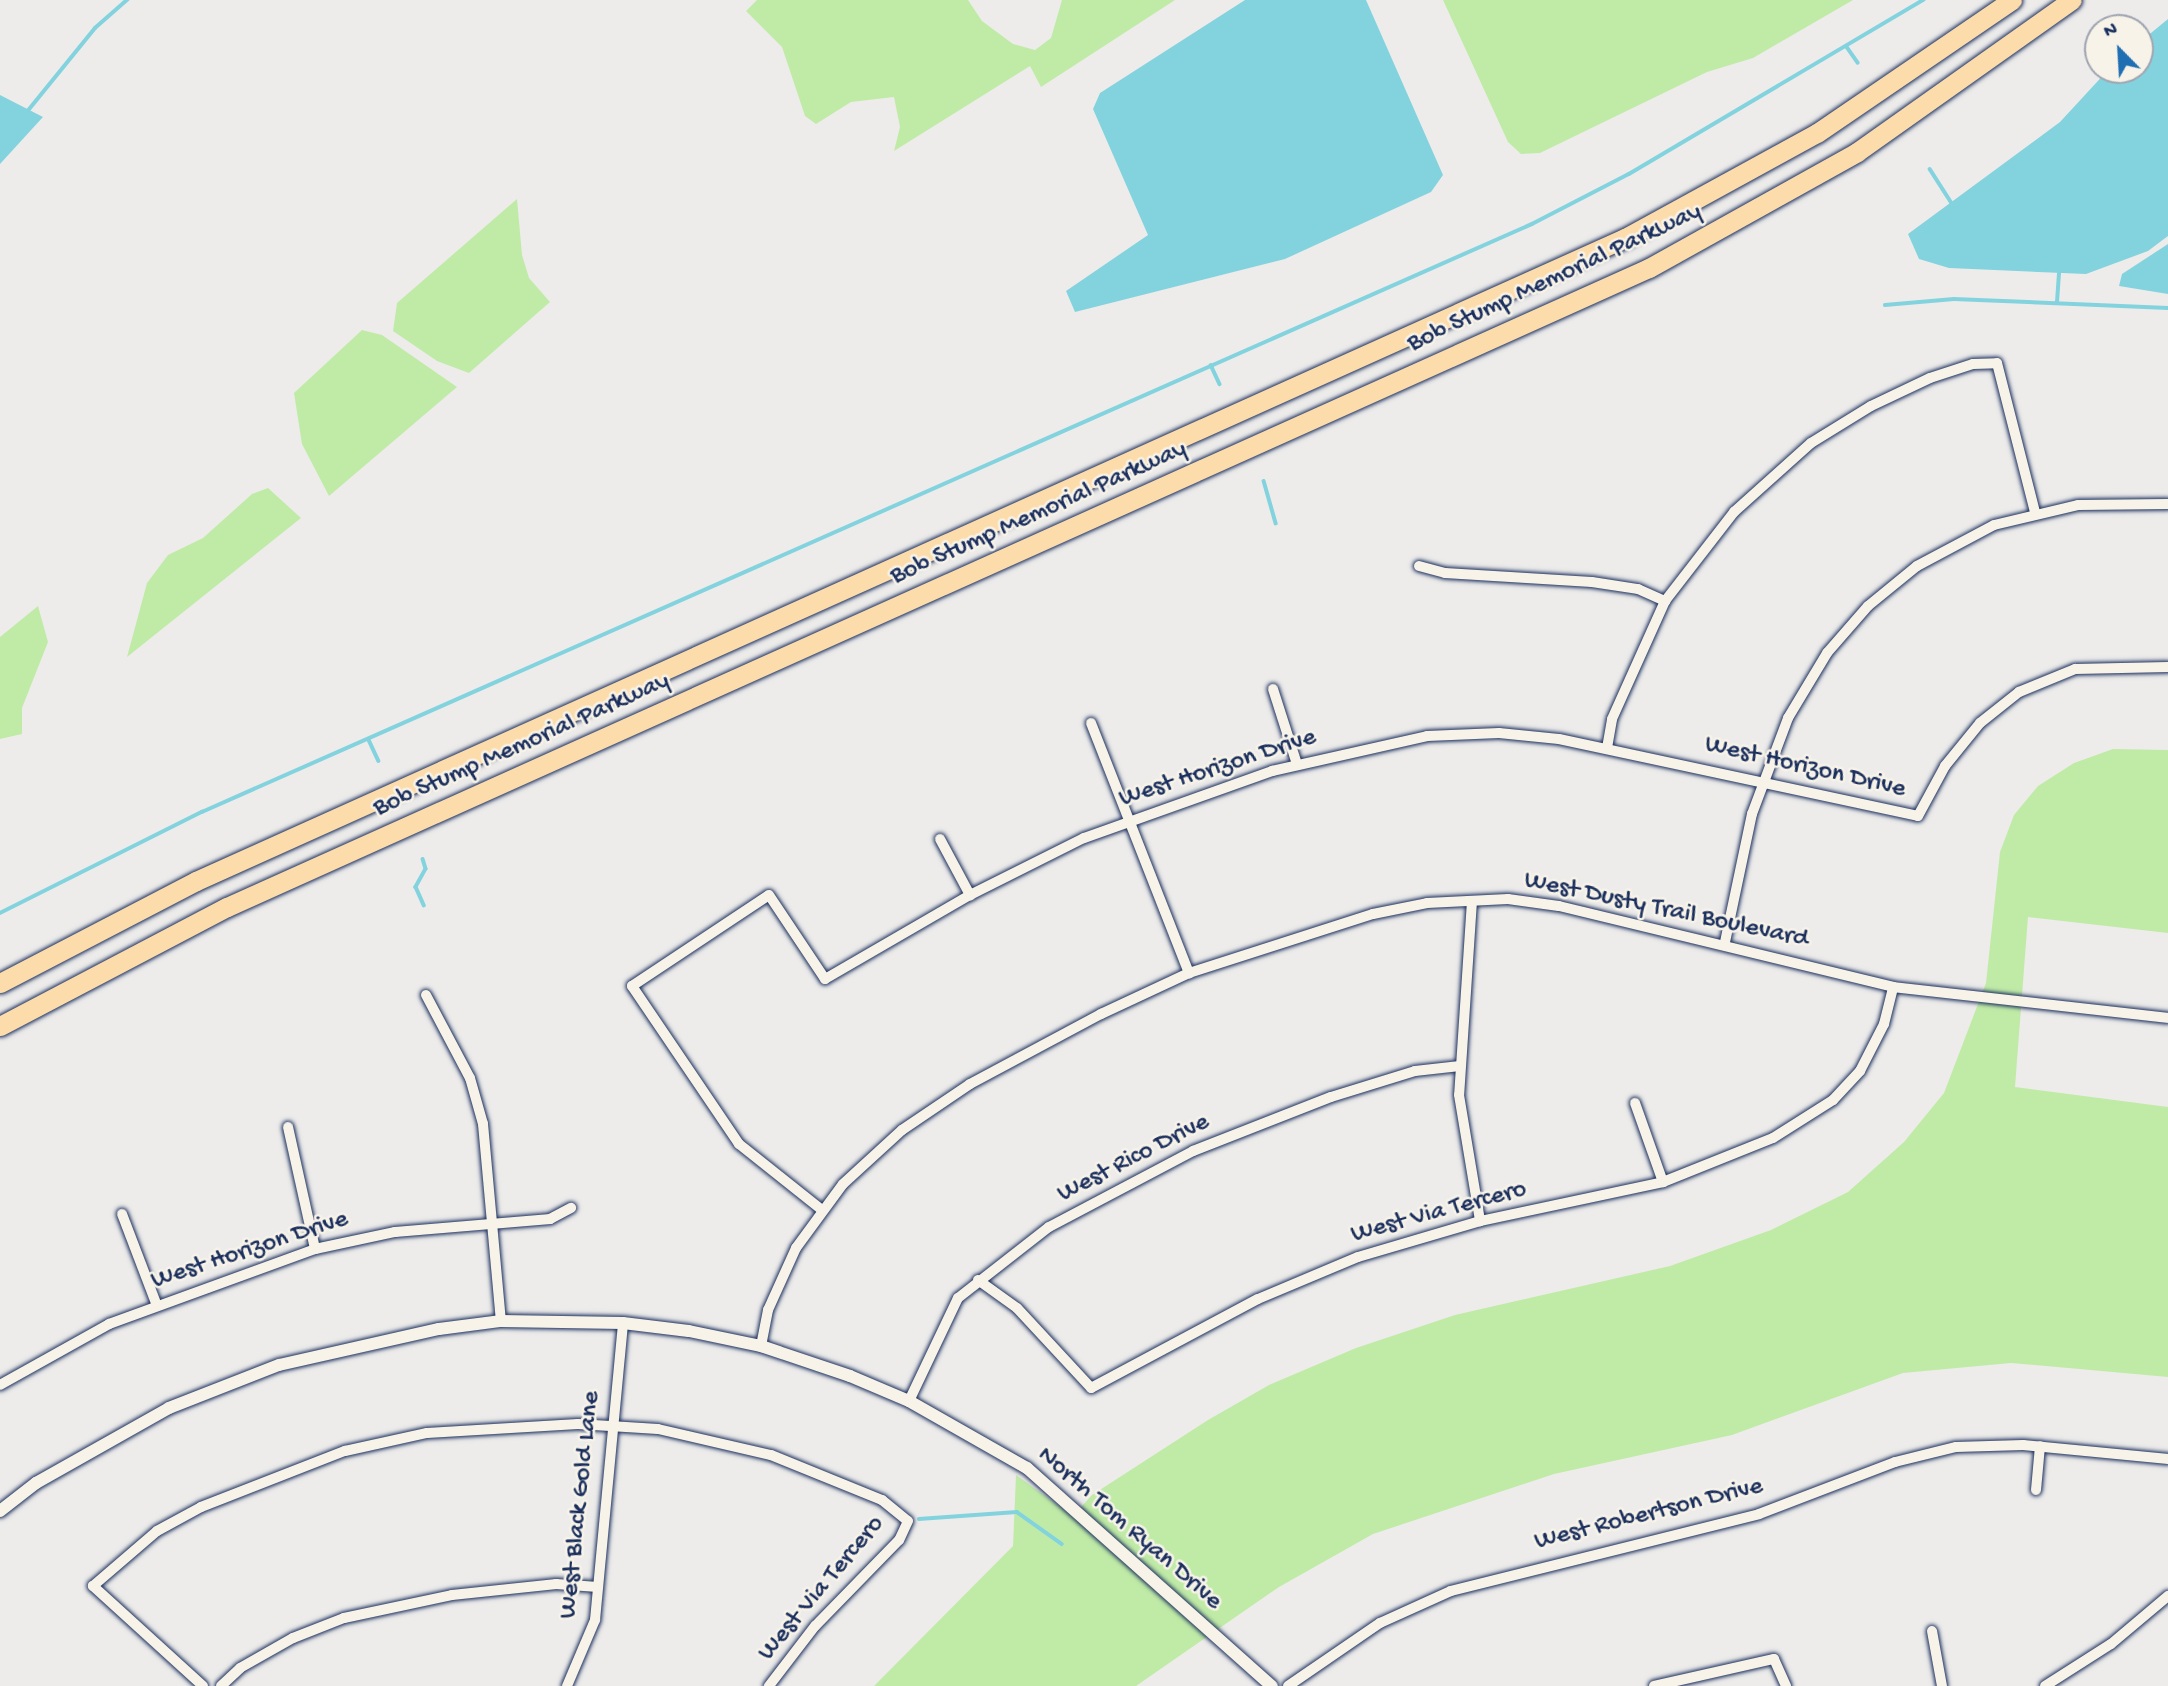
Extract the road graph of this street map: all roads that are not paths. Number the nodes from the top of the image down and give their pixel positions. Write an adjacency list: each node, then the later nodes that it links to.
1 (2012, 0): 19 (highway, Bob Stump Memorial Parkway)
2 (2072, 0): 23 (highway, Bob Stump Memorial Parkway)
3 (2168, 504): 4 (street)
4 (2035, 512): 6 (street); 12 (street)
5 (1419, 566): 6 (street)
6 (1665, 601): 10 (street)
7 (2168, 667): 12 (street, West Horizon Drive)
8 (1273, 689): 11 (street)
9 (1091, 723): 13 (street)
10 (1607, 748): 11 (street, West Horizon Drive); 12 (street, West Horizon Drive)
11 (1297, 764): 13 (street, West Horizon Drive)
12 (1764, 781): 17 (street)
13 (1128, 822): 15 (street, West Horizon Drive); 18 (street)
14 (940, 839): 15 (street)
15 (970, 895): 29 (street, West Horizon Drive)
16 (1472, 901): 17 (street, West Dusty Trail Boulevard); 18 (street, West Dusty Trail Boulevard); 24 (street)
17 (1725, 942): 20 (street, West Dusty Trail Boulevard)
18 (1189, 974): 29 (street, West Dusty Trail Boulevard)
19 (0, 983)
20 (1893, 987): 22 (street, West Dusty Trail Boulevard); 27 (street, West Via Tercero)
21 (426, 995): 32 (street)
22 (2168, 1018)
23 (0, 1026)
24 (1460, 1066): 31 (street); 34 (street, West Rico Drive)
25 (1635, 1102): 27 (street)
26 (288, 1127): 33 (street)
27 (1663, 1182): 31 (street, West Via Tercero)
28 (571, 1208): 32 (street, West Horizon Drive)
29 (822, 1210): 38 (street, West Dusty Trail Boulevard)
30 (122, 1214): 35 (street)
31 (1480, 1221): 34 (street, West Via Tercero)
32 (492, 1223): 33 (street, West Horizon Drive); 36 (street)
33 (316, 1248): 35 (street, West Horizon Drive)
34 (978, 1280): 40 (street, West Rico Drive)
35 (156, 1303): 39 (street, West Horizon Drive)
36 (501, 1321): 37 (street, North Tom Ryan Drive); 45 (street, North Tom Ryan Drive)
37 (623, 1323): 38 (street, North Tom Ryan Drive); 41 (street, West Black Gold Lane)
38 (761, 1346): 40 (street, North Tom Ryan Drive)
39 (2, 1379)
40 (909, 1401): 53 (street, North Tom Ryan Drive)
41 (612, 1426): 46 (street, West Black Gold Lane); 49 (street); 52 (street, West Via Tercero)
42 (2040, 1446): 43 (street, West Robertson Drive); 44 (street); 54 (street, West Robertson Drive)
43 (2168, 1459)
44 (2036, 1490)
45 (0, 1511)
46 (598, 1587): 50 (street); 51 (street, West Black Gold Lane)
47 (2168, 1597): 58 (street)
48 (1932, 1631): 57 (street)
49 (203, 1686)
50 (221, 1686)
51 (566, 1686)
52 (769, 1686)
53 (1272, 1686)
54 (1288, 1686)
55 (1654, 1686): 56 (street)
56 (1786, 1686)
57 (1942, 1686)
58 (2045, 1686)

